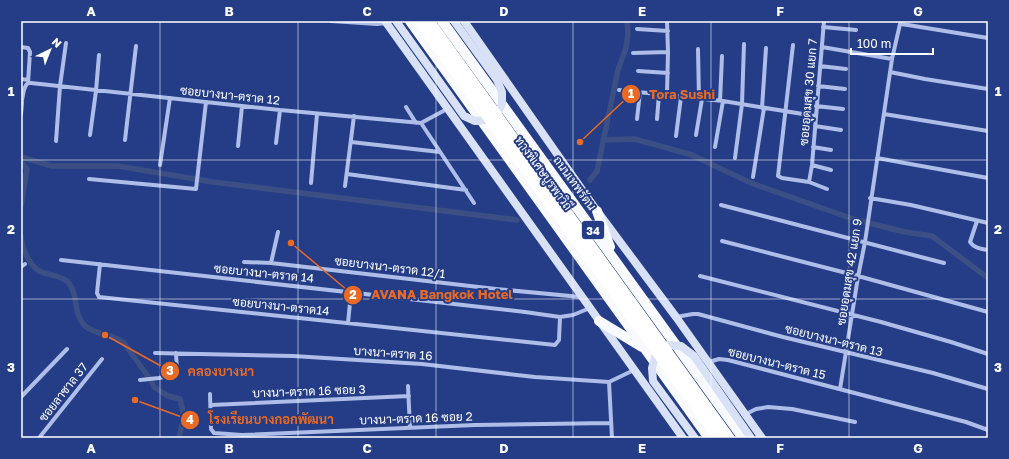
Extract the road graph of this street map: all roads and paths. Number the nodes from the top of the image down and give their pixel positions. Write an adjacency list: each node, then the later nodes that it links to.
1 (331, 21): 11 (street)
2 (396, 21): 7 (main road, bridge)
3 (410, 21): 128 (highway, 34)
4 (419, 21): 156 (highway, ทางพิเศษบูรพาวิถี, bridge)
5 (429, 21): 157 (highway, ทางพิเศษบูรพาวิถี, bridge)
6 (442, 21): 110 (highway, ถนนเทพรัตน / 34)
7 (454, 21)
8 (464, 21): 103 (main road, ถนนเทพรัตน / 34)
9 (667, 21): 15 (street)
10 (824, 21): 12 (street, ซอยอุดมสุข 30 แยก 7)
11 (386, 22): 58 (main road)
12 (823, 27): 14 (street); 21 (street, ซอยอุดมสุข 30 แยก 7)
13 (637, 29): 15 (street)
14 (856, 30)
15 (668, 32): 25 (street)
16 (988, 38): 29 (street, ซอยอุดมสุข 42 แยก 9)
17 (66, 43): 37 (street)
18 (744, 44): 53 (street)
19 (793, 45): 61 (street)
20 (136, 46): 44 (street)
21 (822, 47): 29 (street); 30 (street, ซอยอุดมสุข 30 แยก 7)
22 (21, 48): 36 (street)
23 (766, 48): 57 (street)
24 (698, 49): 49 (street)
25 (668, 52): 26 (street); 34 (street)
26 (633, 53)
27 (99, 55): 42 (street)
28 (722, 56): 50 (street)
29 (892, 59): 33 (street, ซอยอุดมสุข 42 แยก 9)
30 (820, 66): 31 (street); 38 (street, ซอยอุดมสุข 30 แยก 7)
31 (846, 69)
32 (638, 71): 34 (street)
33 (890, 72): 40 (street); 64 (street, ซอยอุดมสุข 42 แยก 9)
34 (668, 73): 46 (street)
35 (21, 79): 36 (street, ซอยบางนา-ตราด 12)
36 (28, 81): 37 (street, ซอยบางนา-ตราด 12); 51 (street)
37 (60, 86): 42 (street, ซอยบางนา-ตราด 12); 78 (street)
38 (818, 86): 39 (street); 55 (street, ซอยอุดมสุข 30 แยก 7)
39 (845, 89)
40 (988, 89)
41 (619, 90): 43 (street)
42 (96, 91): 44 (street, ซอยบางนา-ตราด 12); 74 (street)
43 (640, 92): 45 (street); 67 (street)
44 (131, 94): 48 (street, ซอยบางนา-ตราด 12); 77 (street)
45 (659, 94): 46 (street); 68 (street)
46 (667, 94): 47 (street)
47 (682, 97): 49 (street); 76 (street)
48 (170, 98): 52 (street, ซอยบางนา-ตราด 12); 88 (street)
49 (700, 98): 50 (street); 75 (street)
50 (721, 101): 53 (street); 82 (street)
51 (21, 102): 62 (street)
52 (206, 102): 54 (street, ซอยบางนา-ตราด 12); 94 (street)
53 (742, 104): 57 (street); 86 (street)
54 (242, 106): 59 (street, ซอยบางนา-ตราด 12); 81 (street)
55 (816, 106): 60 (street); 66 (street, ซอยอุดมสุข 30 แยก 7)
56 (406, 107): 69 (street)
57 (763, 108): 61 (street); 92 (street)
58 (448, 109): 70 (street, ซอยบางนา-ตราด 12); 119 (main road)
59 (280, 110): 63 (street, ซอยบางนา-ตราด 12); 80 (street)
60 (843, 110)
61 (784, 111): 66 (street); 95 (street)
62 (21, 114)
63 (317, 114): 65 (street, ซอยบางนา-ตราด 12); 96 (street)
64 (884, 114): 73 (street); 87 (street, ซอยอุดมสุข 42 แยก 9)
65 (354, 116): 69 (street, ซอยบางนา-ตราด 12); 79 (street)
66 (816, 116): 71 (street, ซอยอุดมสุข 30 แยก 7)
67 (637, 119)
68 (657, 119)
69 (416, 123): 70 (street, ซอยบางนา-ตราด 12)
70 (421, 123): 85 (street)
71 (815, 126): 72 (street); 83 (street, ซอยอุดมสุข 30 แยก 7)
72 (841, 130)
73 (988, 131)
74 (90, 135)
75 (696, 135)
76 (676, 136)
77 (125, 140)
78 (56, 141)
79 (351, 142): 85 (street); 91 (street)
80 (276, 143)
81 (238, 146)
82 (715, 147)
83 (813, 147): 84 (street); 89 (street, ซอยอุดมสุข 30 แยก 7)
84 (831, 150)
85 (440, 152): 99 (street)
86 (735, 158)
87 (877, 158): 93 (street); 100 (street, ซอยอุดมสุข 42 แยก 9)
88 (160, 165)
89 (812, 165): 90 (street); 95 (street, ซอยอุดมสุข 30 แยก 7)
90 (831, 170)
91 (347, 174): 97 (street); 99 (street)
92 (753, 177)
93 (988, 178)
94 (89, 179)
95 (809, 182): 98 (street)
96 (311, 183)
97 (345, 186)
98 (827, 189)
99 (466, 190): 101 (street)
100 (870, 198): 104 (street); 108 (street, ซอยอุดมสุข 42 แยก 9)
101 (474, 203)
102 (721, 204): 108 (street)
103 (597, 211): 110 (highway); 124 (main road, ถนนเทพรัตน / 34)
104 (977, 221): 105 (street); 109 (street)
105 (988, 223)
106 (278, 232): 113 (street)
107 (722, 241): 117 (street)
108 (865, 242): 114 (street); 117 (street, ซอยอุดมสุข 42 แยก 9)
109 (988, 250)
110 (613, 258): 158 (highway, ถนนเทพรัตน / 34)
111 (61, 260): 115 (street, ซอยบางนา-ตราด 14)
112 (244, 262): 113 (street, ซอยบางนา-ตราด 12/1)
113 (272, 263): 119 (street, ซอยบางนา-ตราด 12/1)
114 (944, 263)
115 (100, 264): 118 (street, ซอยบางนา-ตราด 14); 126 (street, ซอยบางนา-ตราด14)
116 (700, 276): 122 (street)
117 (858, 276): 121 (street); 122 (street, ซอยอุดมสุข 42 แยก 9)
118 (351, 293): 123 (street, ซอยบางนา-ตราด 14); 126 (street)
119 (582, 297): 120 (main road)
120 (590, 308): 123 (street); 125 (main road)
121 (988, 312)
122 (852, 315): 131 (street, ซอยอุดมสุข 42 แยก 9); 132 (street)
123 (560, 317): 126 (street, ซอยบางนา-ตราด14)
124 (676, 317): 131 (street, ซอยบางนา-ตราด 13); 134 (main road, ถนนเทพรัตน / 34)
125 (599, 321): 128 (highway); 135 (main road)
126 (348, 323)
127 (67, 349): 143 (street)
128 (646, 349): 155 (highway, 34)
129 (155, 353): 130 (street, บางนา-ตราด 16)
130 (176, 353): 136 (street); 137 (street, บางนา-ตราด 16)
131 (846, 353): 139 (street, ซอยอุดมสุข 42 แยก 9); 140 (street, ซอยบางนา-ตราด 13)
132 (988, 354)
133 (102, 359): 151 (street, ซอยลาซาล 37)
134 (708, 362): 139 (street, ซอยบางนา-ตราด 15); 145 (main road, ถนนเทพรัตน / 34)
135 (634, 370): 137 (street); 153 (main road)
136 (140, 380)
137 (608, 382): 147 (street)
138 (408, 386): 142 (street)
139 (840, 389): 149 (street, ซอยบางนา-ตราด 15)
140 (988, 389)
141 (210, 394): 144 (street, บางนา-ตราด 16 ซอย 2)
142 (409, 396): 144 (street, บางนา-ตราด 16 ซอย 3); 148 (street)
143 (21, 397)
144 (211, 405): 150 (street, บางนา-ตราด 16 ซอย 2)
145 (745, 414): 146 (street); 160 (main road, ถนนเทพรัตน / 34)
146 (855, 422)
147 (611, 423): 148 (street, บางนา-ตราด 16 ซอย 2); 152 (street)
148 (410, 428): 150 (street, บางนา-ตราด 16 ซอย 2)
149 (988, 430)
150 (242, 436)
151 (40, 438)
152 (612, 438)
153 (683, 438)
154 (695, 438): 159 (main road, bridge)
155 (709, 438)
156 (719, 438)
157 (729, 438)
158 (743, 438)
159 (751, 438)
160 (762, 438)

